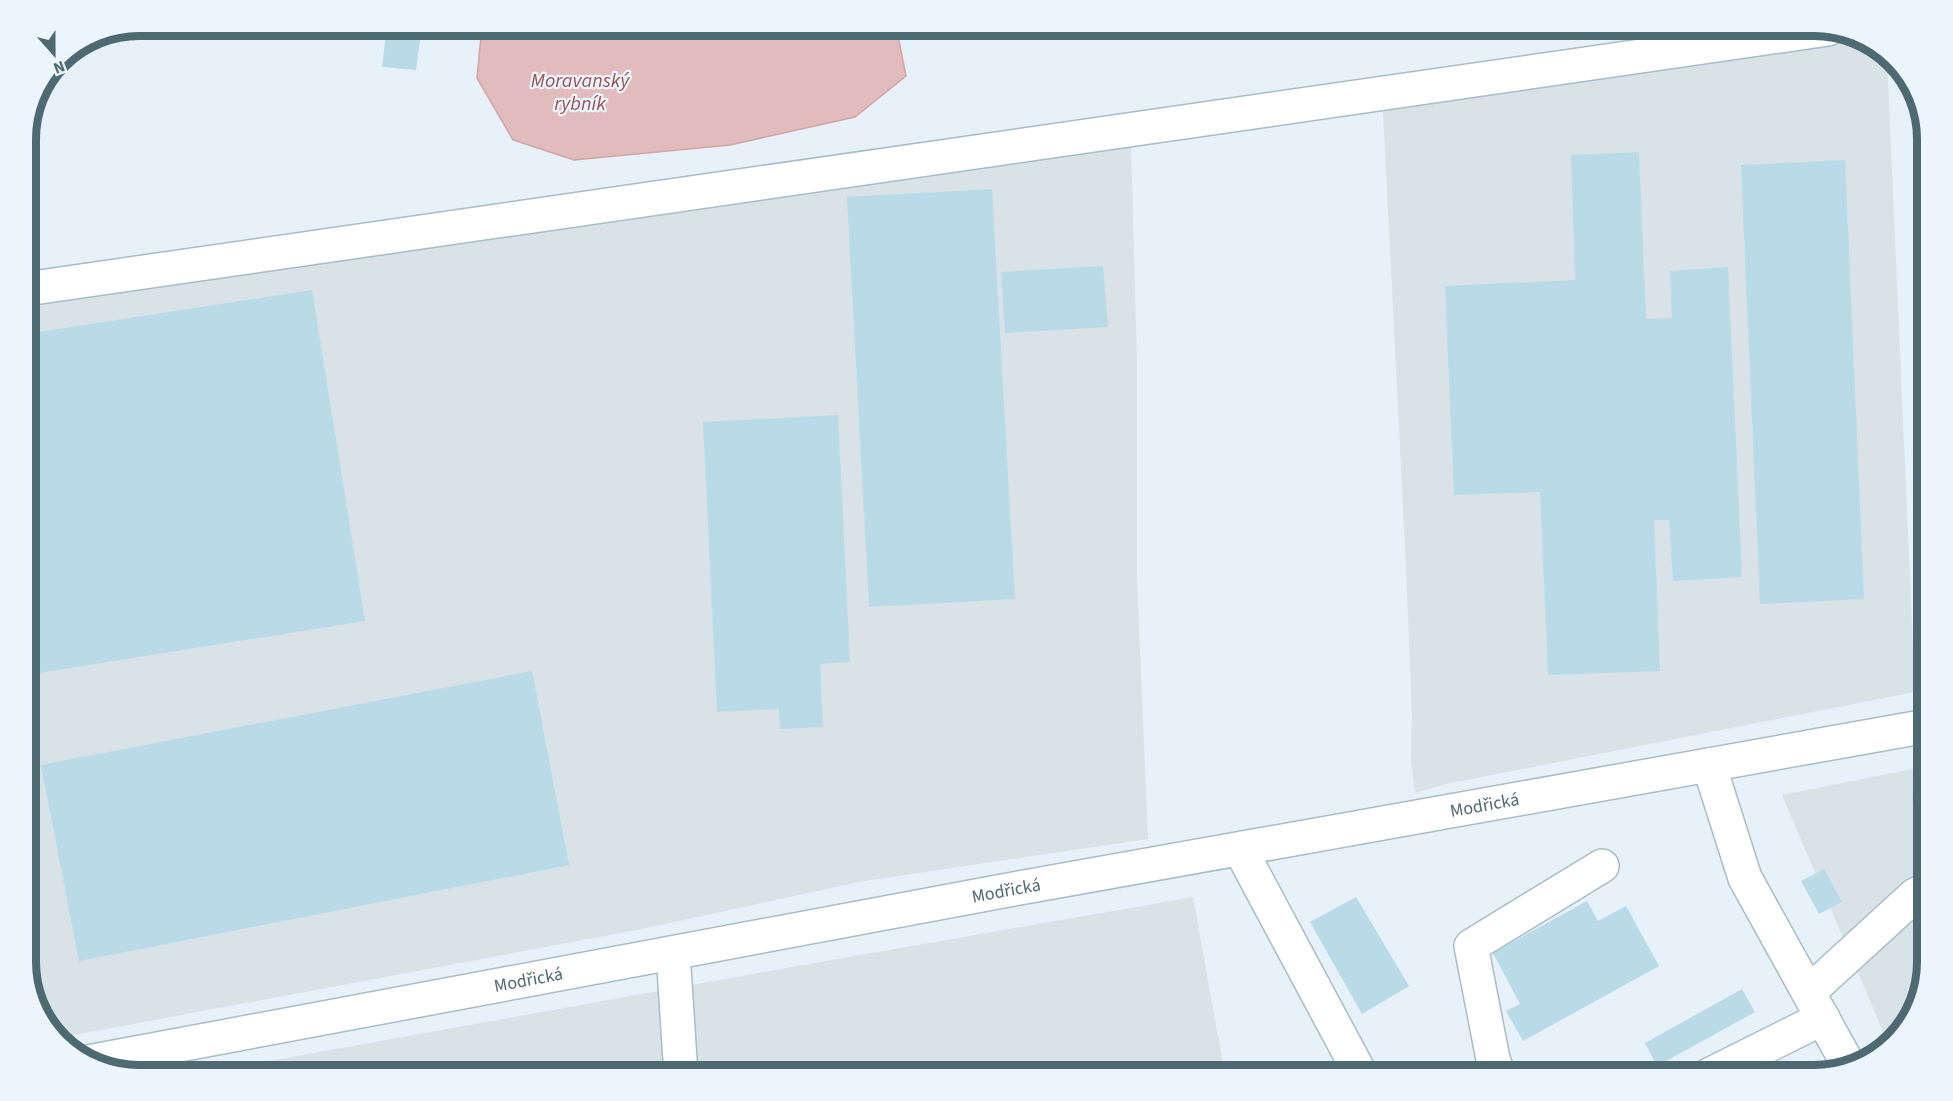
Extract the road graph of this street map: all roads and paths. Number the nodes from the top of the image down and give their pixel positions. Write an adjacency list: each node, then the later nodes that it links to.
1 (1780, 36): 2 (street)
2 (36, 289)
3 (1917, 728): 4 (street, Modřická)
4 (1708, 765): 5 (street, Modřická); 9 (street)
5 (1240, 849): 8 (street, Modřická); 13 (street)
6 (1602, 866): 14 (street)
7 (1917, 894): 9 (street)
8 (673, 953): 10 (street, Modřická); 12 (street)
9 (1816, 1005): 11 (street); 15 (street)
10 (105, 1059)
11 (1845, 1060)
12 (680, 1065)
13 (1355, 1065)
14 (1494, 1065)
15 (1726, 1065)

